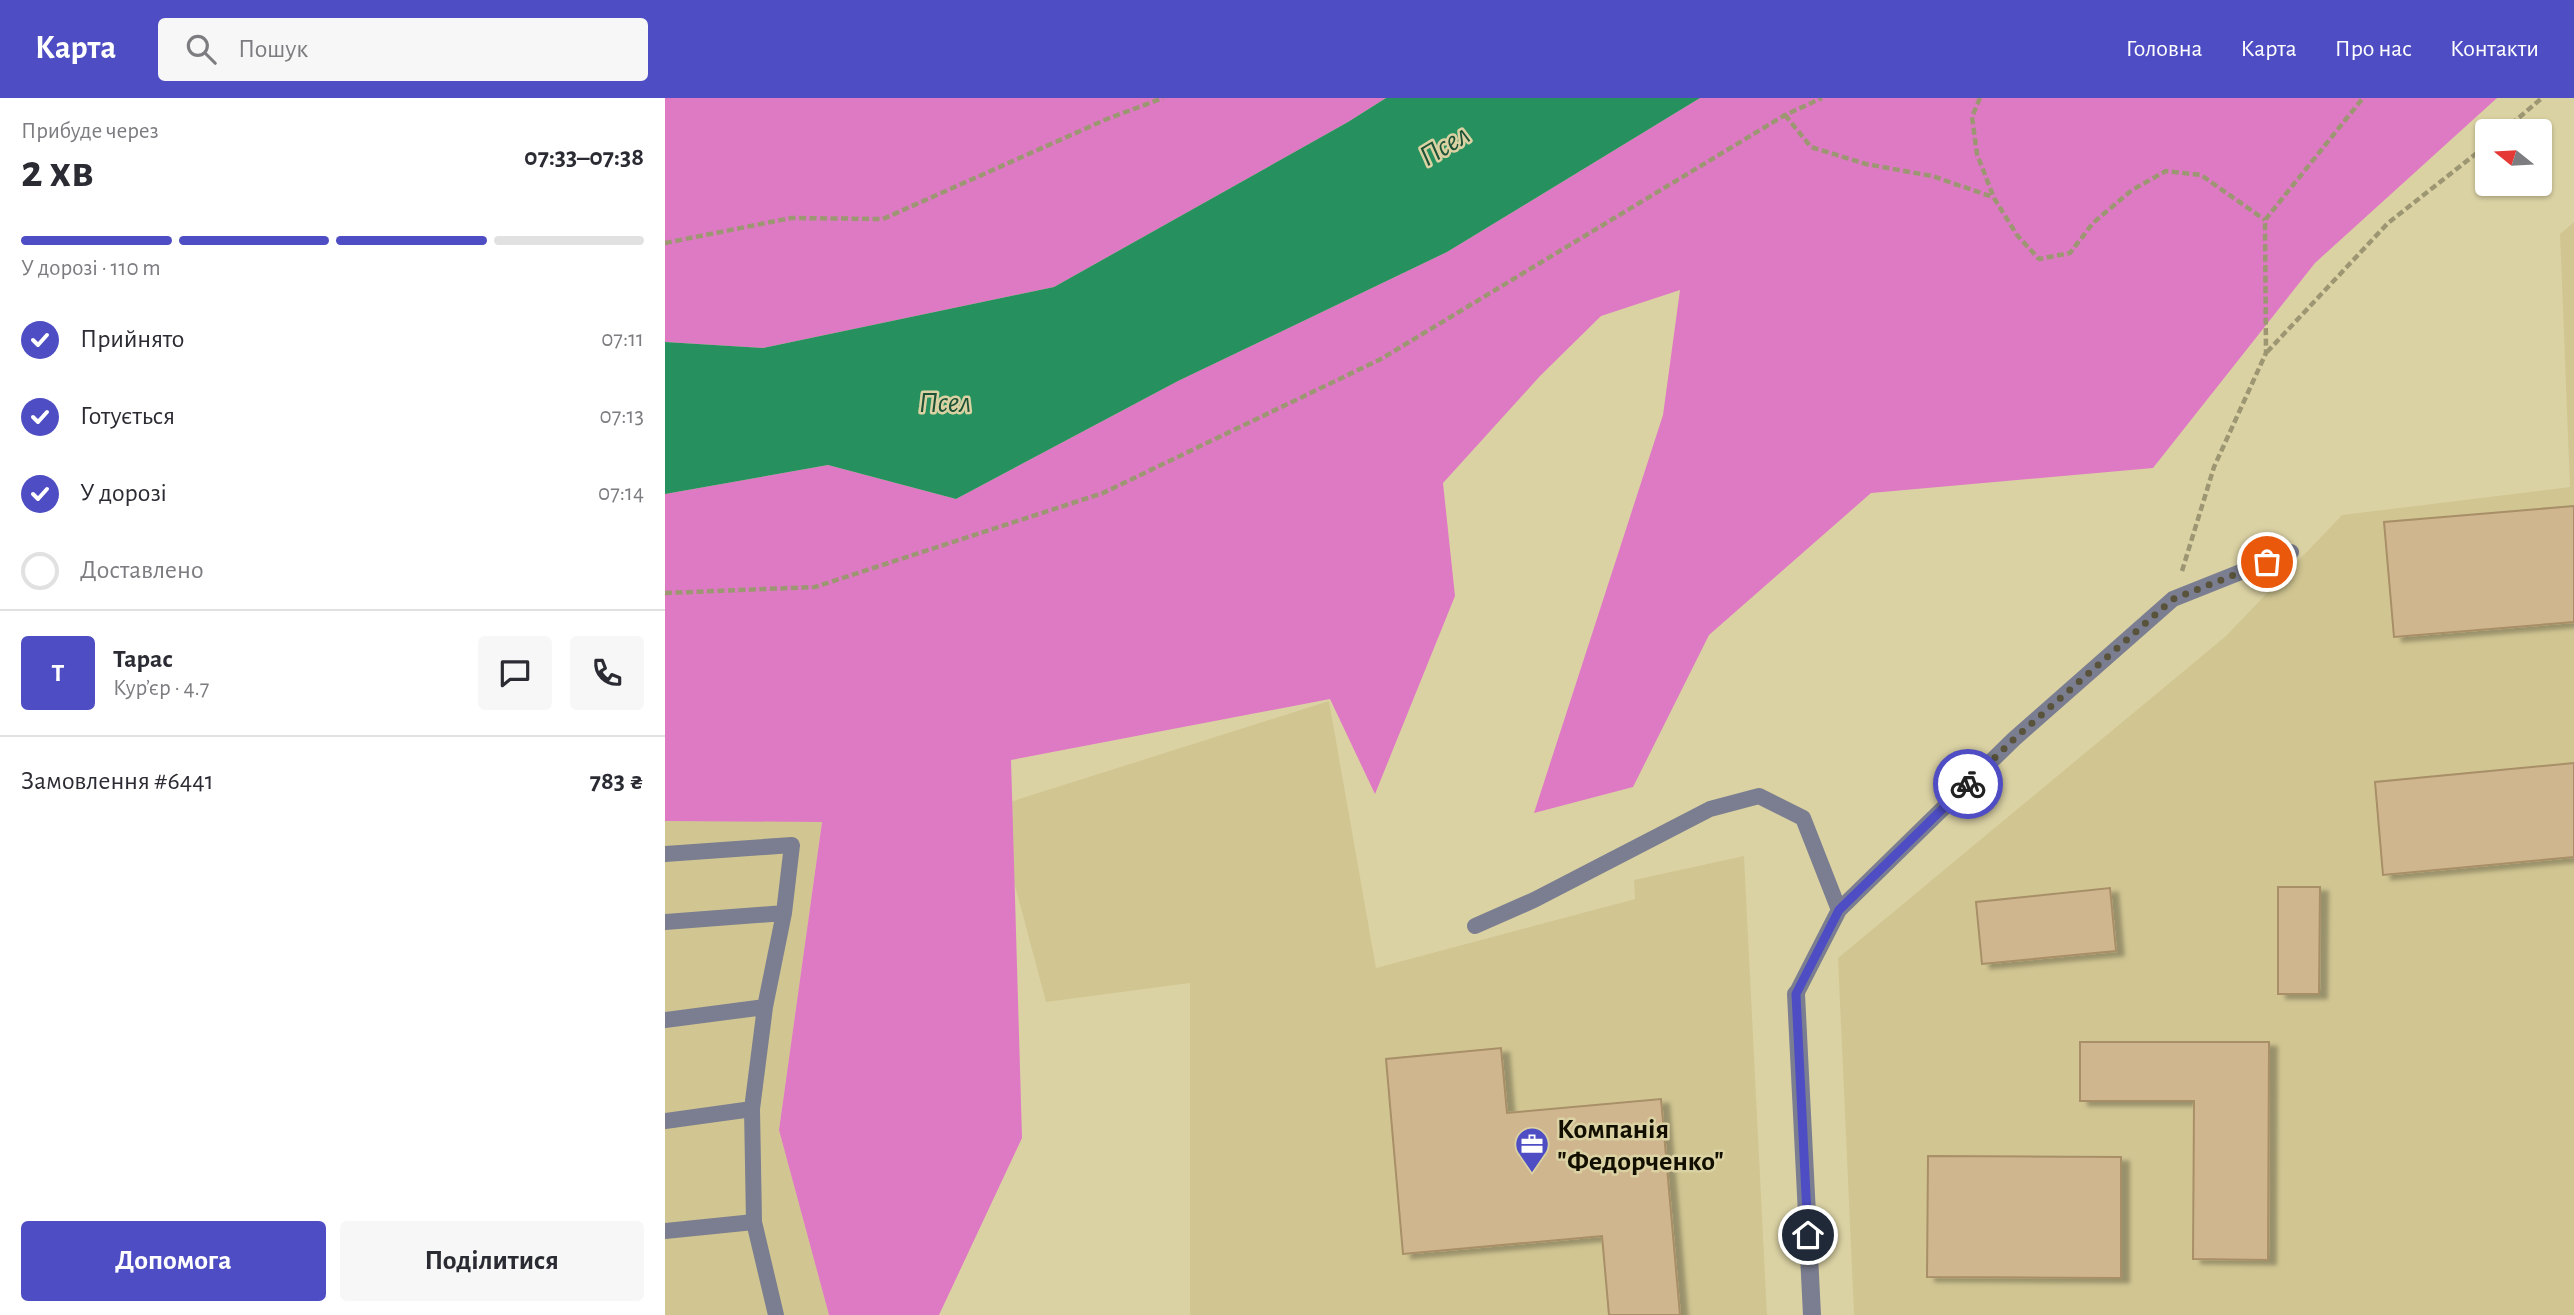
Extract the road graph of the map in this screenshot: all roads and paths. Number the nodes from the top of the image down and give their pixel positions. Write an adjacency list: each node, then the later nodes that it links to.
1 (1163, 98): 11 (path)
2 (1822, 98): 6 (path)
3 (1980, 98): 9 (path)
4 (2363, 98): 10 (path)
5 (2542, 98): 7 (path)
6 (1785, 115): 9 (path); 14 (path)
7 (2517, 119)
8 (2475, 154): 12 (path)
9 (1994, 198): 10 (path)
10 (2265, 220): 12 (path)
11 (665, 243)
12 (2266, 353): 15 (path)
13 (2291, 552): 15 (lane)
14 (665, 593)
15 (2173, 599): 17 (lane)
16 (665, 854): 18 (lane)
17 (1839, 910): 20 (lane); 21 (lane)
18 (784, 913): 19 (lane); 22 (lane)
19 (665, 922)
20 (1475, 926)
21 (1796, 994): 29 (street)
22 (765, 1007): 23 (lane); 24 (lane)
23 (665, 1020)
24 (752, 1110): 25 (lane); 26 (lane)
25 (665, 1121)
26 (754, 1222): 27 (lane); 28 (lane)
27 (665, 1231)
28 (776, 1315)
29 (1811, 1315)

